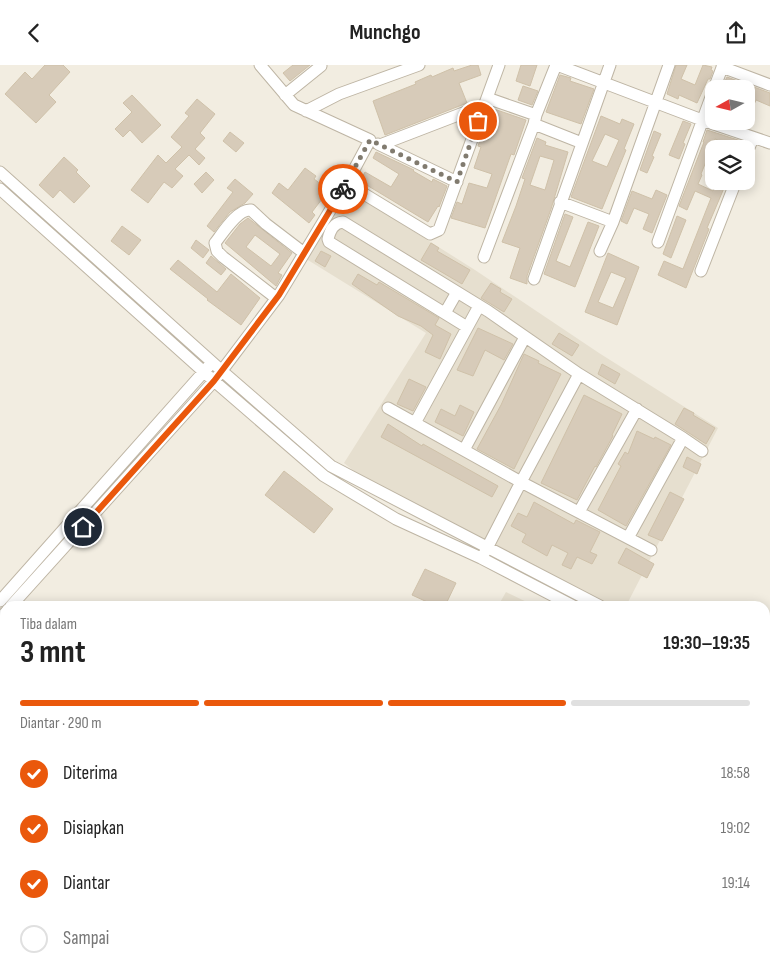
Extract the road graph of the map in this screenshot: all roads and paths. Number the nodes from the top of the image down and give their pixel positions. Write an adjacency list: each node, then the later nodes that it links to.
1 (260, 65): 12 (street)
2 (419, 65): 15 (street)
3 (499, 65): 13 (street)
4 (556, 65): 10 (street); 17 (street)
5 (610, 65): 10 (street)
6 (669, 65): 14 (street)
7 (321, 66): 12 (street)
8 (722, 66): 9 (street); 11 (street)
9 (717, 80)
10 (604, 83): 14 (street); 21 (street)
11 (770, 85)
12 (285, 95): 15 (street)
13 (485, 102): 17 (street); 20 (street); 24 (street)
14 (656, 102): 18 (street); 29 (street)
15 (306, 111): 20 (street)
16 (705, 112): 18 (street)
17 (535, 119): 21 (street); 33 (street)
18 (702, 120): 19 (street); 30 (street)
19 (753, 138): 22 (street)
20 (375, 143): 24 (street); 25 (street)
21 (582, 143): 28 (street)
22 (770, 143)
23 (0, 172): 42 (street)
24 (457, 182): 25 (street)
25 (346, 183): 32 (street)
26 (0, 189): 43 (street)
27 (732, 190): 34 (street)
28 (560, 203): 29 (street); 35 (street)
29 (613, 222): 31 (street)
30 (658, 242)
31 (600, 251)
32 (304, 253): 37 (street); 37 (street)
33 (484, 257)
34 (701, 271)
35 (534, 279)
36 (457, 292): 38 (street); 39 (street); 39 (street)
37 (276, 298): 44 (street)
38 (479, 306): 40 (street); 41 (street)
39 (445, 313): 40 (street)
40 (467, 327): 49 (street)
41 (524, 337): 45 (street); 51 (street)
42 (212, 361): 43 (street); 44 (street)
43 (205, 371): 46 (street); 54 (street)
44 (222, 371): 46 (street); 58 (street)
45 (579, 375): 48 (street); 53 (street)
46 (214, 381): 56 (street); 60 (street)
47 (388, 408): 49 (street)
48 (637, 409): 50 (street); 55 (street)
49 (416, 423): 51 (street)
50 (683, 438): 52 (street); 57 (street)
51 (464, 450): 53 (street)
52 (702, 451)
53 (521, 482): 55 (street); 58 (street)
54 (83, 508): 56 (street); 61 (street)
55 (579, 513): 57 (street)
56 (92, 516): 62 (street)
57 (628, 538): 59 (street)
58 (488, 548): 60 (street); 64 (street)
59 (650, 550)
60 (481, 558): 63 (street)
61 (0, 601)
62 (16, 601)
63 (563, 601)
64 (590, 601)

